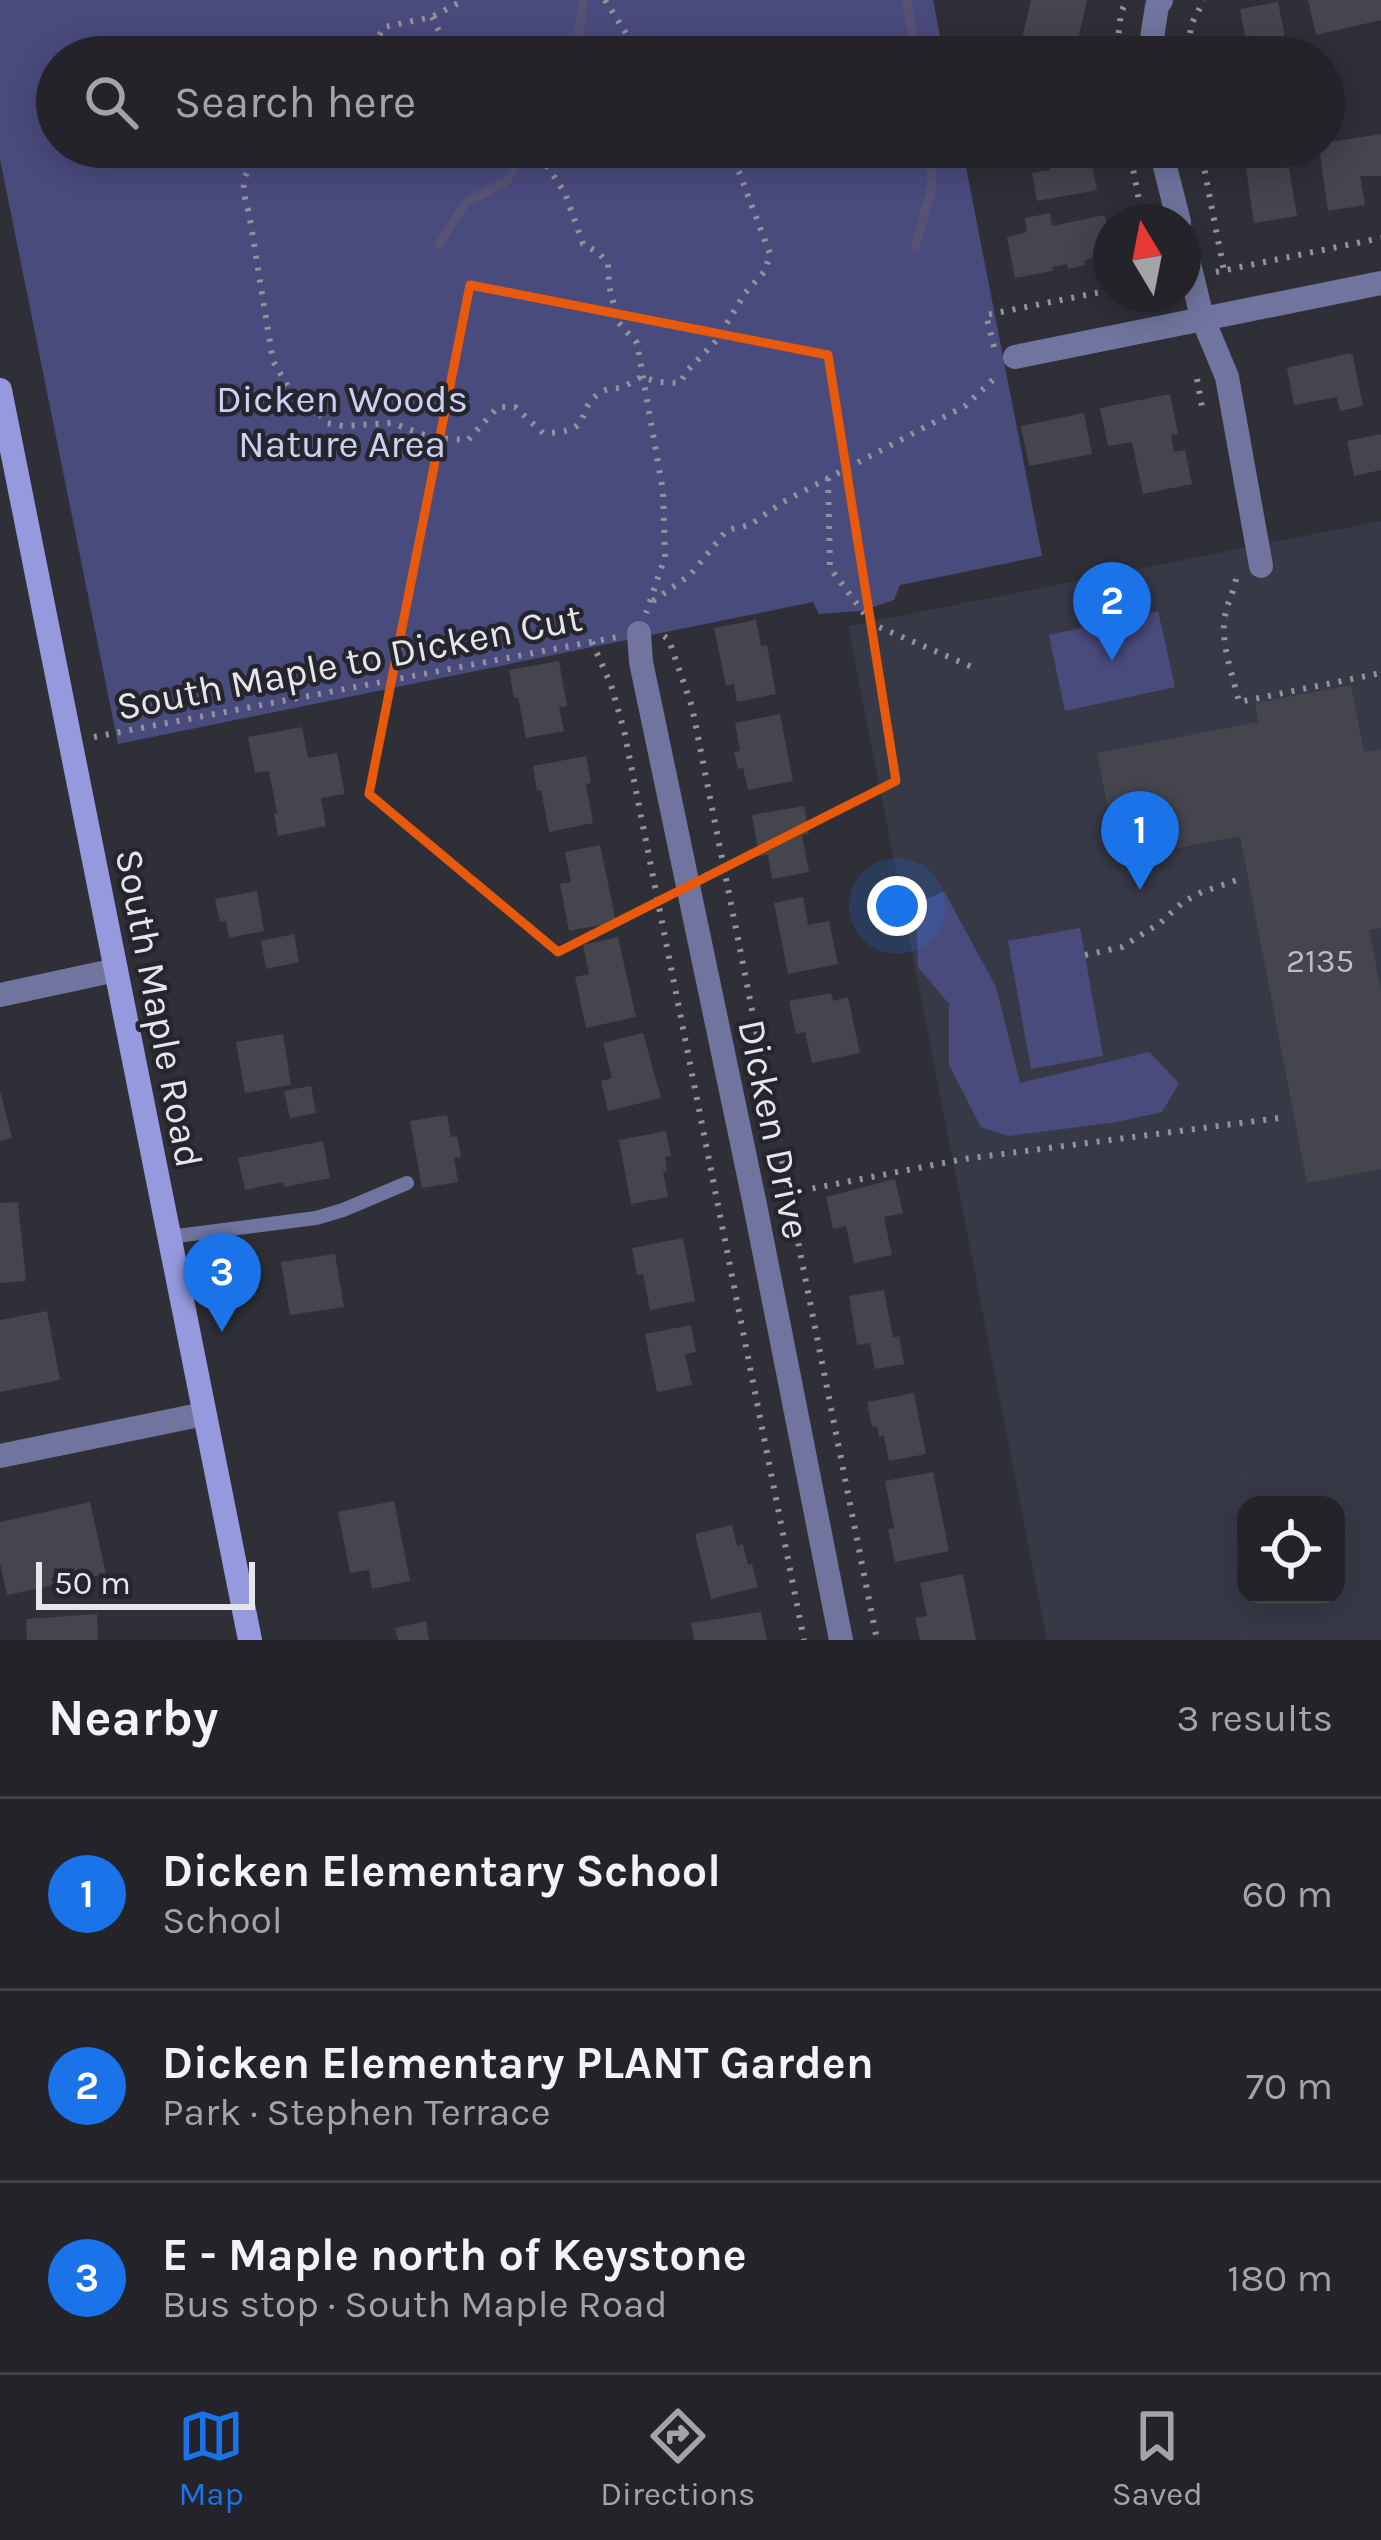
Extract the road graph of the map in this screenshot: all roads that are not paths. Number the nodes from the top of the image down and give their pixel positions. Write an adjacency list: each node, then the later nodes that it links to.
1 (1161, 0): 2 (street)
2 (1152, 36)
3 (1165, 168): 4 (street)
4 (1174, 204)
5 (1381, 283): 7 (street)
6 (1201, 312): 7 (street)
7 (1202, 317): 8 (street); 10 (street)
8 (1015, 357)
9 (0, 390): 12 (street, South Maple Road)
10 (1261, 566)
11 (647, 632): 19 (street, Dicken Drive)
12 (116, 970): 13 (street); 15 (street, South Maple Road)
13 (0, 994)
14 (407, 1184): 15 (lane)
15 (169, 1237): 16 (street, South Maple Road)
16 (203, 1414): 17 (street); 18 (street, South Maple Road)
17 (0, 1456)
18 (250, 1640)
19 (841, 1640)

